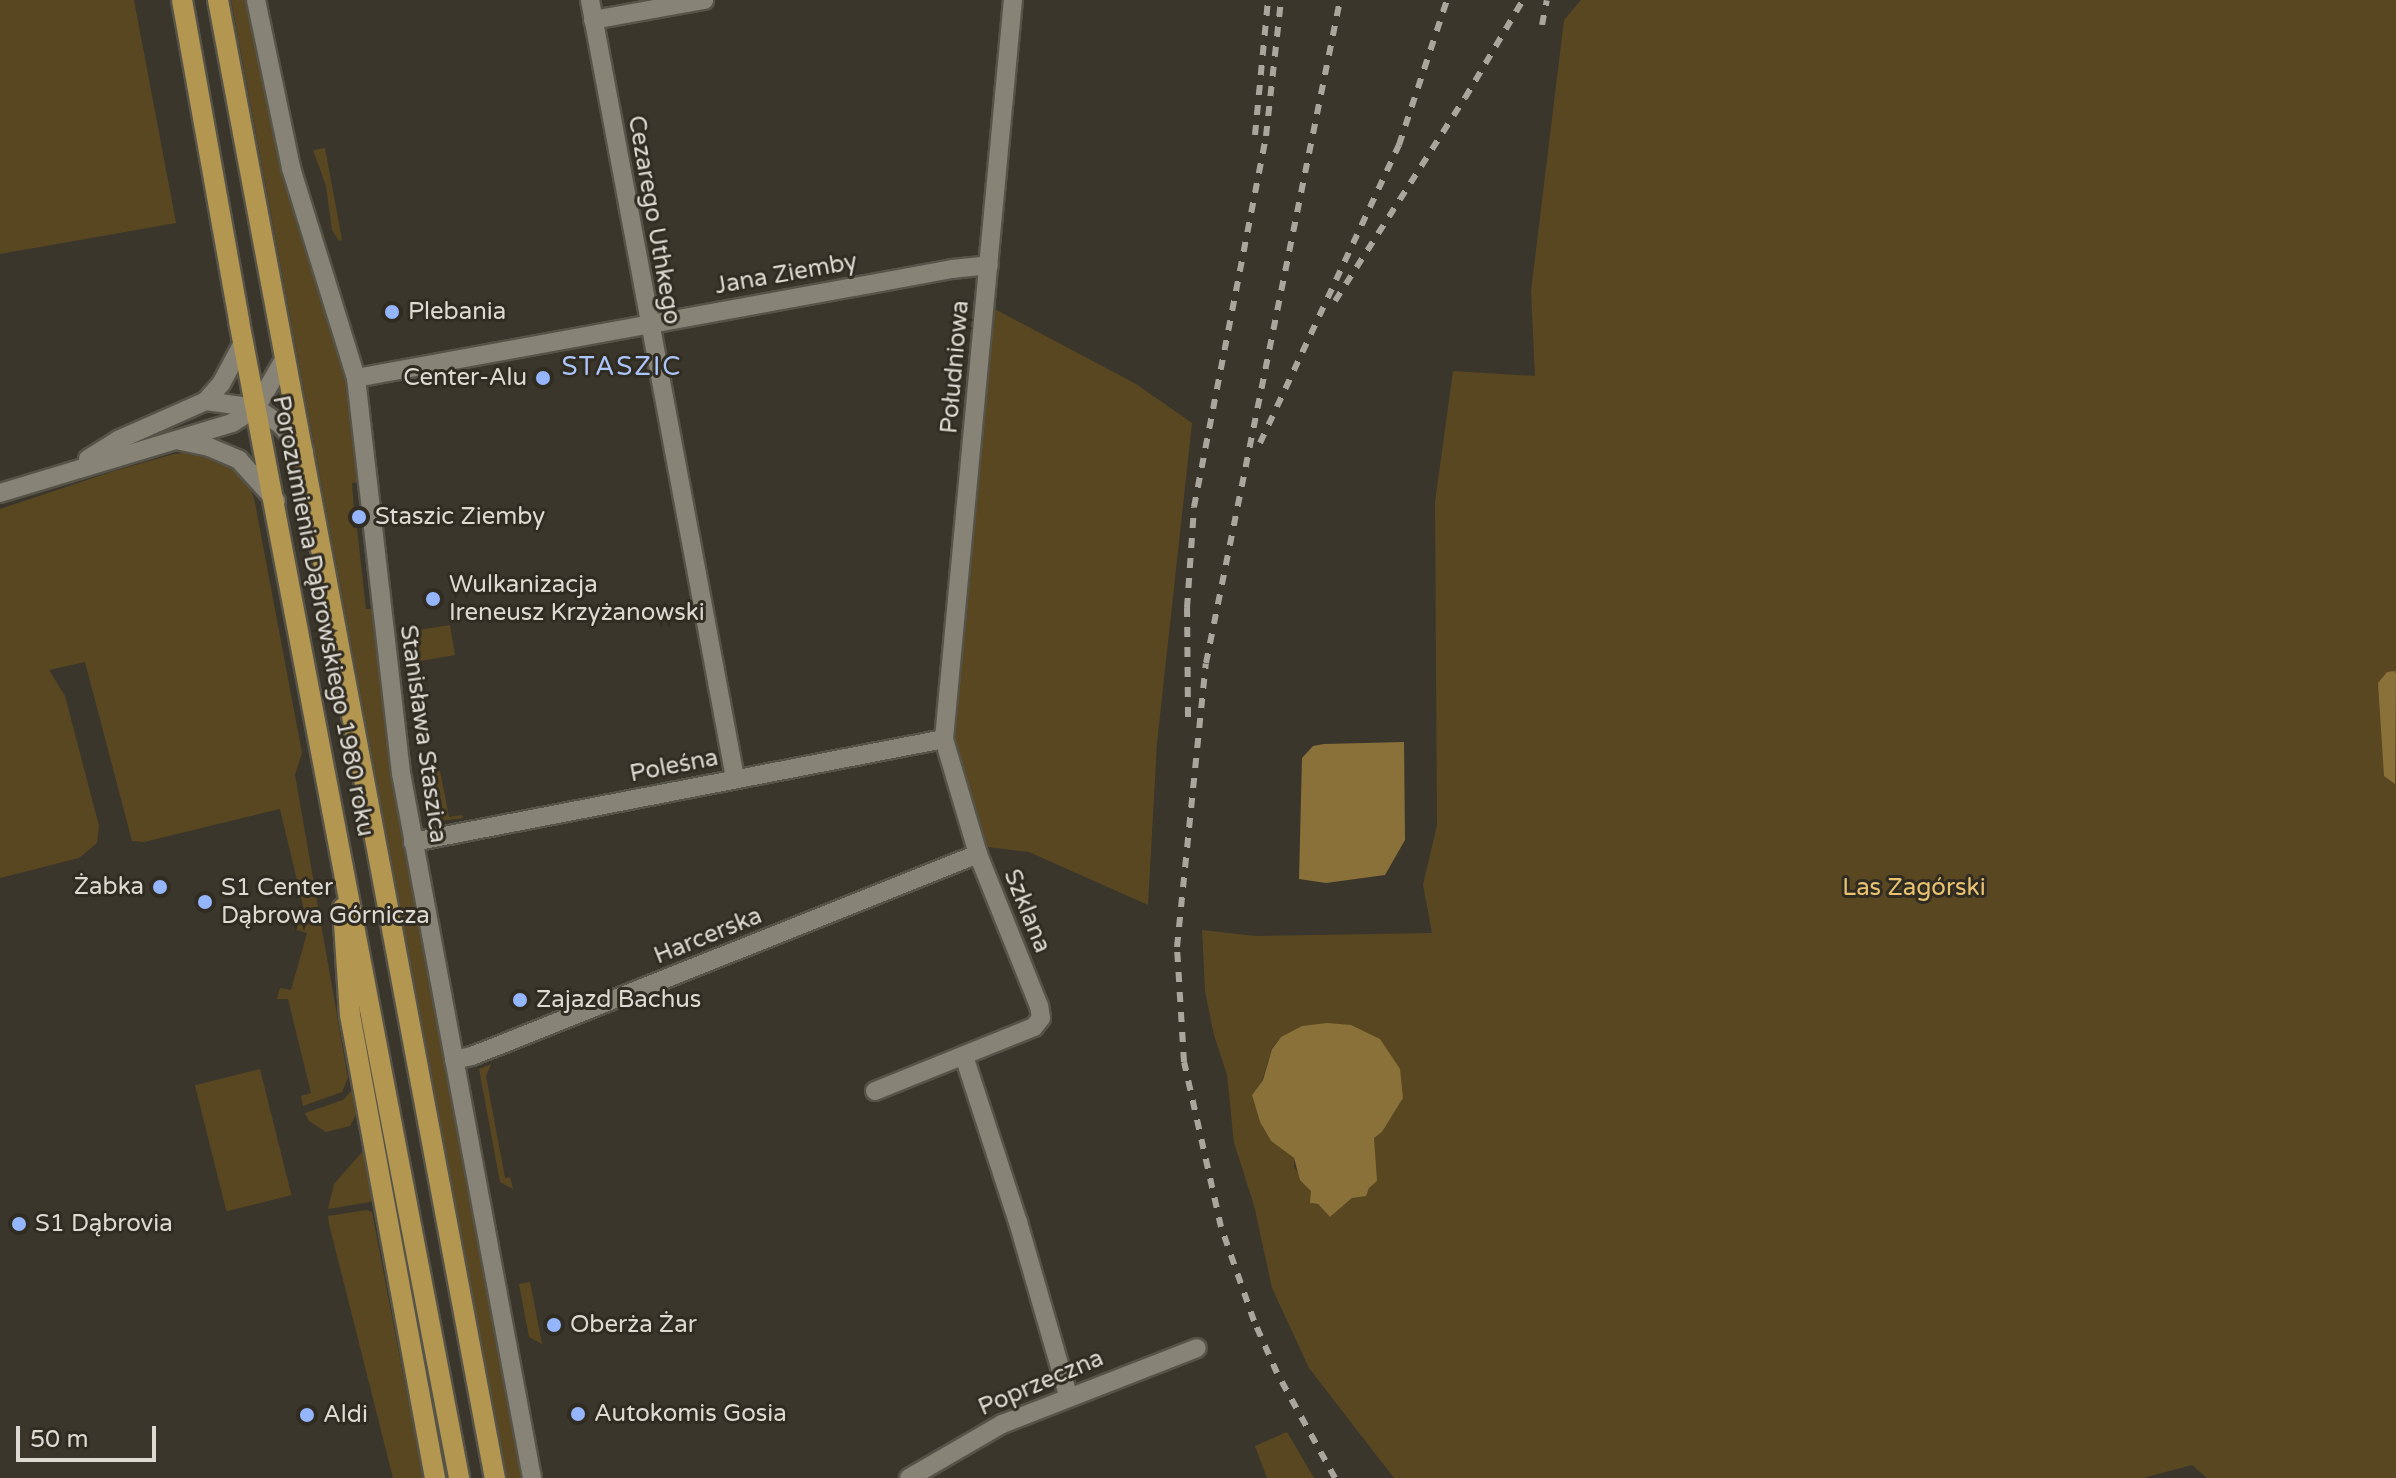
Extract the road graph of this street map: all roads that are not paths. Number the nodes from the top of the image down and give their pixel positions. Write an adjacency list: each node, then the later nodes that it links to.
1 (182, 0): 10 (main road, Porozumienia Dąbrowskiego 1980 roku)
2 (218, 0): 11 (main road, Porozumienia Dąbrowskiego 1980 roku)
3 (256, 0): 12 (street, Stanisława Staszica)
4 (590, 0): 7 (street, Cezarego Uthkego)
5 (704, 0): 7 (street)
6 (1013, 0): 8 (street, Południowa)
7 (593, 20): 9 (street, Cezarego Uthkego)
8 (989, 265): 9 (street, Jana Ziemby); 20 (street, Południowa)
9 (649, 324): 12 (street, Jana Ziemby); 21 (street, Cezarego Uthkego)
10 (243, 343): 13 (street); 14 (main road, Porozumienia Dąbrowskiego 1980 roku)
11 (285, 358): 14 (street); 16 (main road, Porozumienia Dąbrowskiego 1980 roku)
12 (356, 378): 22 (street, Stanisława Staszica)
13 (206, 401): 14 (street); 17 (street)
14 (256, 408): 15 (street); 16 (street); 19 (main road, Porozumienia Dąbrowskiego 1980 roku)
15 (181, 441): 17 (street); 19 (street)
16 (304, 452): 32 (main road, Porozumienia Dąbrowskiego 1980 roku)
17 (73, 468): 18 (street)
18 (0, 493)
19 (276, 501): 23 (main road, Porozumienia Dąbrowskiego 1980 roku)
20 (944, 739): 21 (street, Poleśna); 24 (street, Szklana)
21 (735, 778): 22 (street, Poleśna)
22 (413, 842): 26 (street, Stanisława Staszica)
23 (341, 848): 30 (main road); 31 (main road, Porozumienia Dąbrowskiego 1980 roku)
24 (978, 854): 25 (street, Szklana); 26 (street, Harcerska)
25 (964, 1056): 27 (street, Szklana); 29 (street)
26 (454, 1060): 33 (street, Stanisława Staszica)
27 (875, 1091)
28 (1197, 1348): 29 (street, Poprzeczna)
29 (1068, 1395): 34 (street, Poprzeczna)
30 (435, 1478)
31 (459, 1478)
32 (495, 1478)
33 (532, 1478)
34 (909, 1478)

